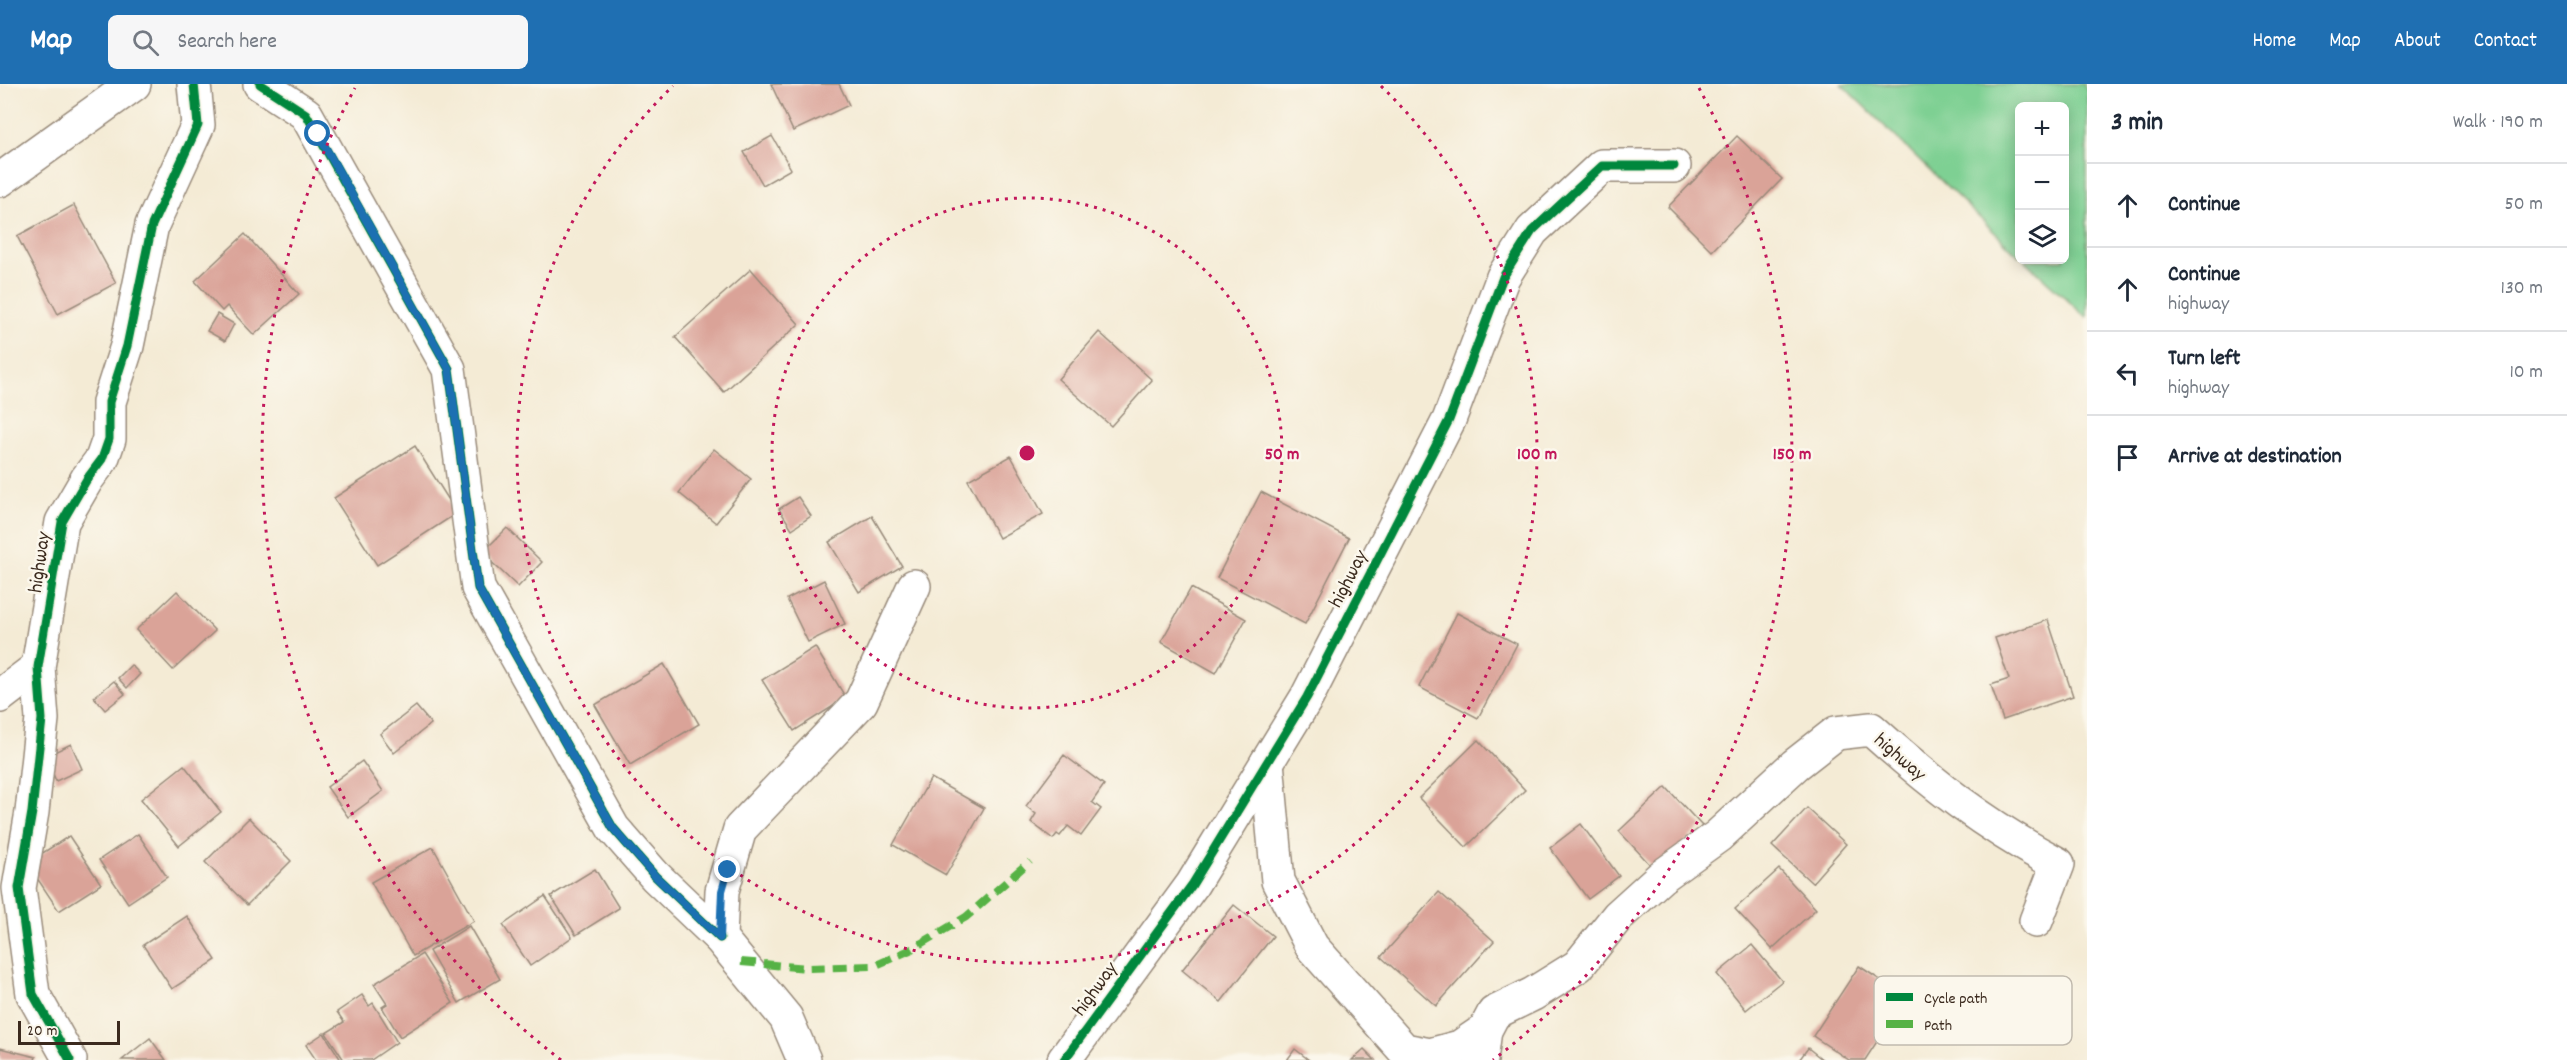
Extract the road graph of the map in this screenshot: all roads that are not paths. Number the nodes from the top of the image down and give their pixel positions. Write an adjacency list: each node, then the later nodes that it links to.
1 (134, 84): 5 (street)
2 (194, 84): 7 (street, highway)
3 (260, 84): 11 (street)
4 (1674, 166): 9 (street, highway)
5 (0, 180)
6 (914, 586): 11 (street)
7 (38, 667): 8 (street); 13 (street, highway)
8 (0, 696)
9 (1267, 762): 12 (street, highway); 15 (street, highway)
10 (2036, 921): 12 (street, highway)
11 (720, 938): 14 (street)
12 (1483, 1045)
13 (70, 1060)
14 (804, 1060)
15 (1064, 1060)

